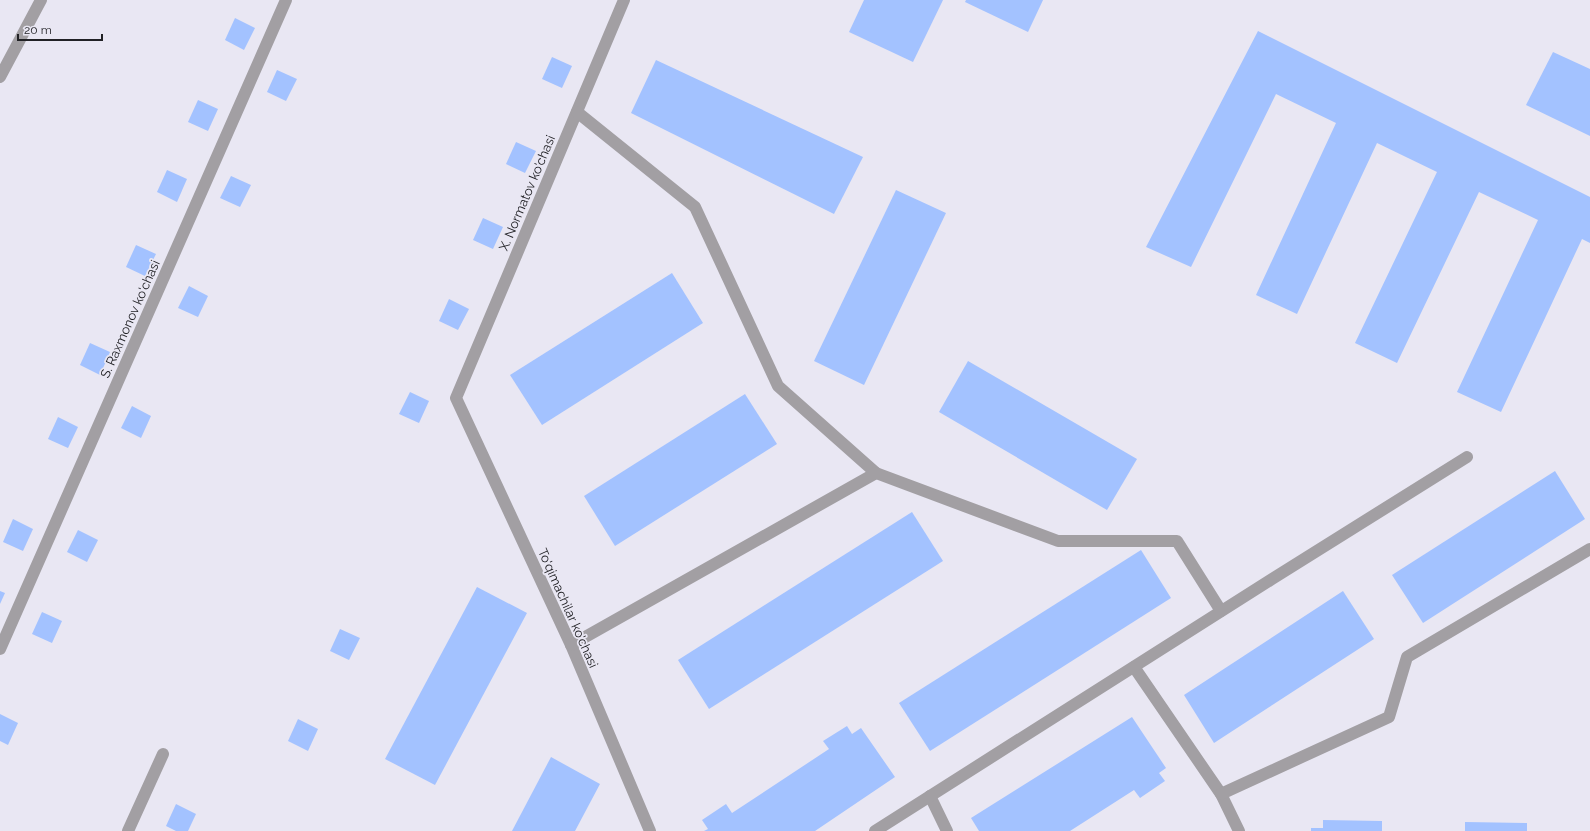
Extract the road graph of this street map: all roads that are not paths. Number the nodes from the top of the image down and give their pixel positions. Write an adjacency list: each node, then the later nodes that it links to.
1 (41, 0): 4 (street)
2 (286, 0): 12 (street, S. Raxmonov ko'chasi)
3 (624, 0): 5 (street, X. Normatov ko'chasi)
4 (0, 77)
5 (577, 112): 6 (street, X. Normatov ko'chasi); 8 (street)
6 (456, 398): 11 (street, To'qimachilar ko'chasi)
7 (1467, 457): 10 (street)
8 (876, 473): 10 (street); 11 (street)
9 (1590, 549): 15 (street)
10 (1221, 611): 13 (street)
11 (571, 645): 18 (street, To'qimachilar ko'chasi)
12 (0, 649)
13 (1134, 667): 15 (street); 16 (street)
14 (163, 754): 17 (street)
15 (1221, 794): 21 (street)
16 (930, 796): 19 (street); 20 (street)
17 (128, 831)
18 (650, 831)
19 (876, 831)
20 (947, 831)
21 (1239, 831)

